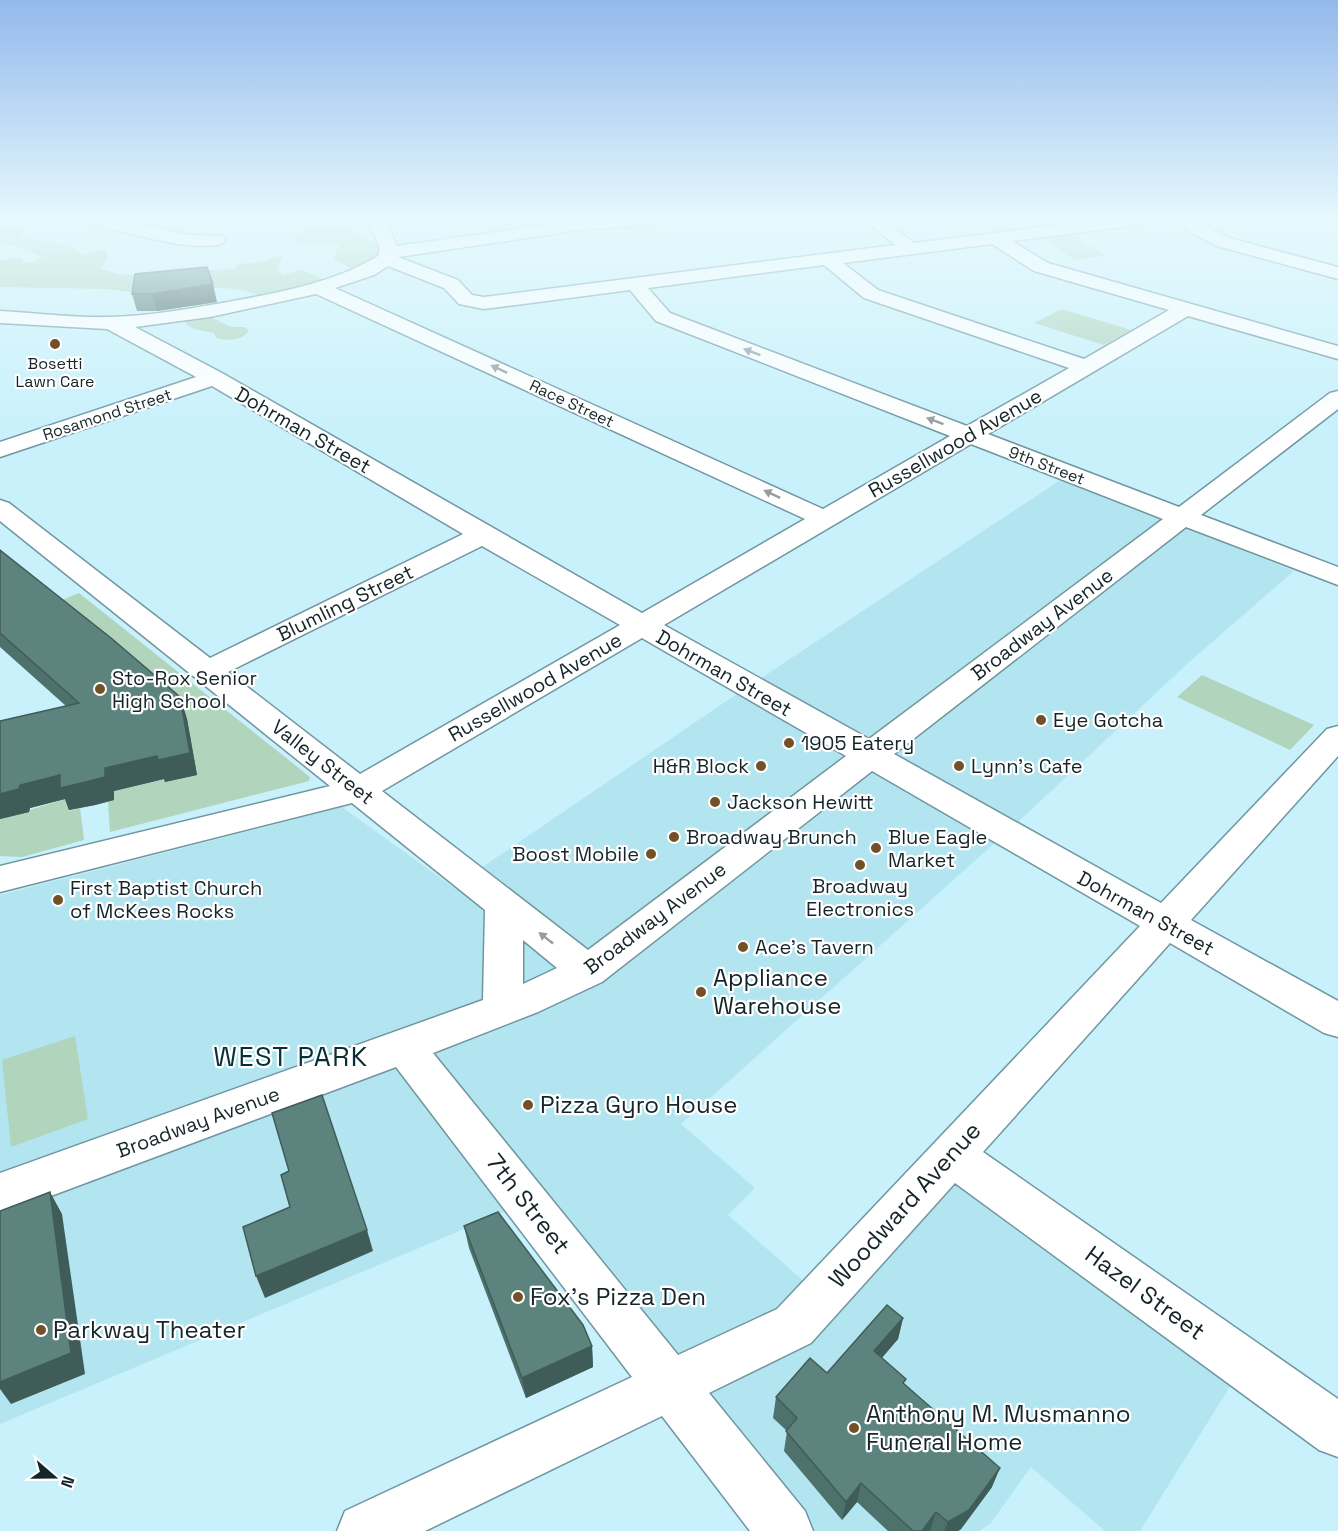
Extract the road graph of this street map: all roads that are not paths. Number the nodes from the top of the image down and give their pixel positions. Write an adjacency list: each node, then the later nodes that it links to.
1 (307, 290): 10 (street)
2 (324, 290): 19 (street, Race Street, one-way to 2)
3 (457, 290): 4 (street)
4 (580, 290)
5 (640, 290): 15 (street, 9th Street, one-way to 5)
6 (867, 290): 12 (street)
7 (1122, 290): 8 (street)
8 (1186, 309): 11 (street); 12 (street, Russellwood Avenue)
9 (0, 317): 10 (street)
10 (111, 323): 13 (street, Dohrman Street)
11 (1338, 353)
12 (1086, 367): 15 (street, Russellwood Avenue)
13 (214, 378): 16 (street, Rosamond Street); 20 (street, Dohrman Street)
14 (1338, 398): 18 (street, Broadway Avenue)
15 (969, 435): 18 (street, 9th Street); 19 (street, Russellwood Avenue)
16 (0, 450)
17 (0, 508): 23 (street, Valley Street)
18 (1182, 517): 21 (street, 9th Street); 25 (street, Broadway Avenue)
19 (825, 519): 22 (street, Russellwood Avenue)
20 (483, 535): 22 (street, Dohrman Street); 23 (street, Blumling Street)
21 (1338, 577)
22 (641, 626): 25 (street, Dohrman Street); 26 (street, Russellwood Avenue)
23 (207, 671): 26 (street, Valley Street)
24 (1334, 746): 29 (street, Woodward Avenue)
25 (869, 756): 29 (street, Dohrman Street); 30 (street, Broadway Avenue)
26 (358, 790): 27 (street, Russellwood Avenue); 28 (street, Valley Street)
27 (0, 879)
28 (504, 905): 30 (street, Valley Street, one-way to 28); 31 (street)
29 (1164, 922): 32 (street, Dohrman Street); 34 (street, Woodward Avenue)
30 (588, 971): 31 (street, Broadway Avenue)
31 (503, 1009): 33 (street, Broadway Avenue)
32 (1338, 1021)
33 (404, 1047): 35 (street, Broadway Avenue); 36 (street, 7th Street)
34 (951, 1154): 36 (street, Woodward Avenue); 37 (street, Hazel Street)
35 (0, 1194)
36 (670, 1384): 38 (street, Woodward Avenue); 39 (street, 7th Street)
37 (1338, 1431)
38 (365, 1531)
39 (785, 1531)

